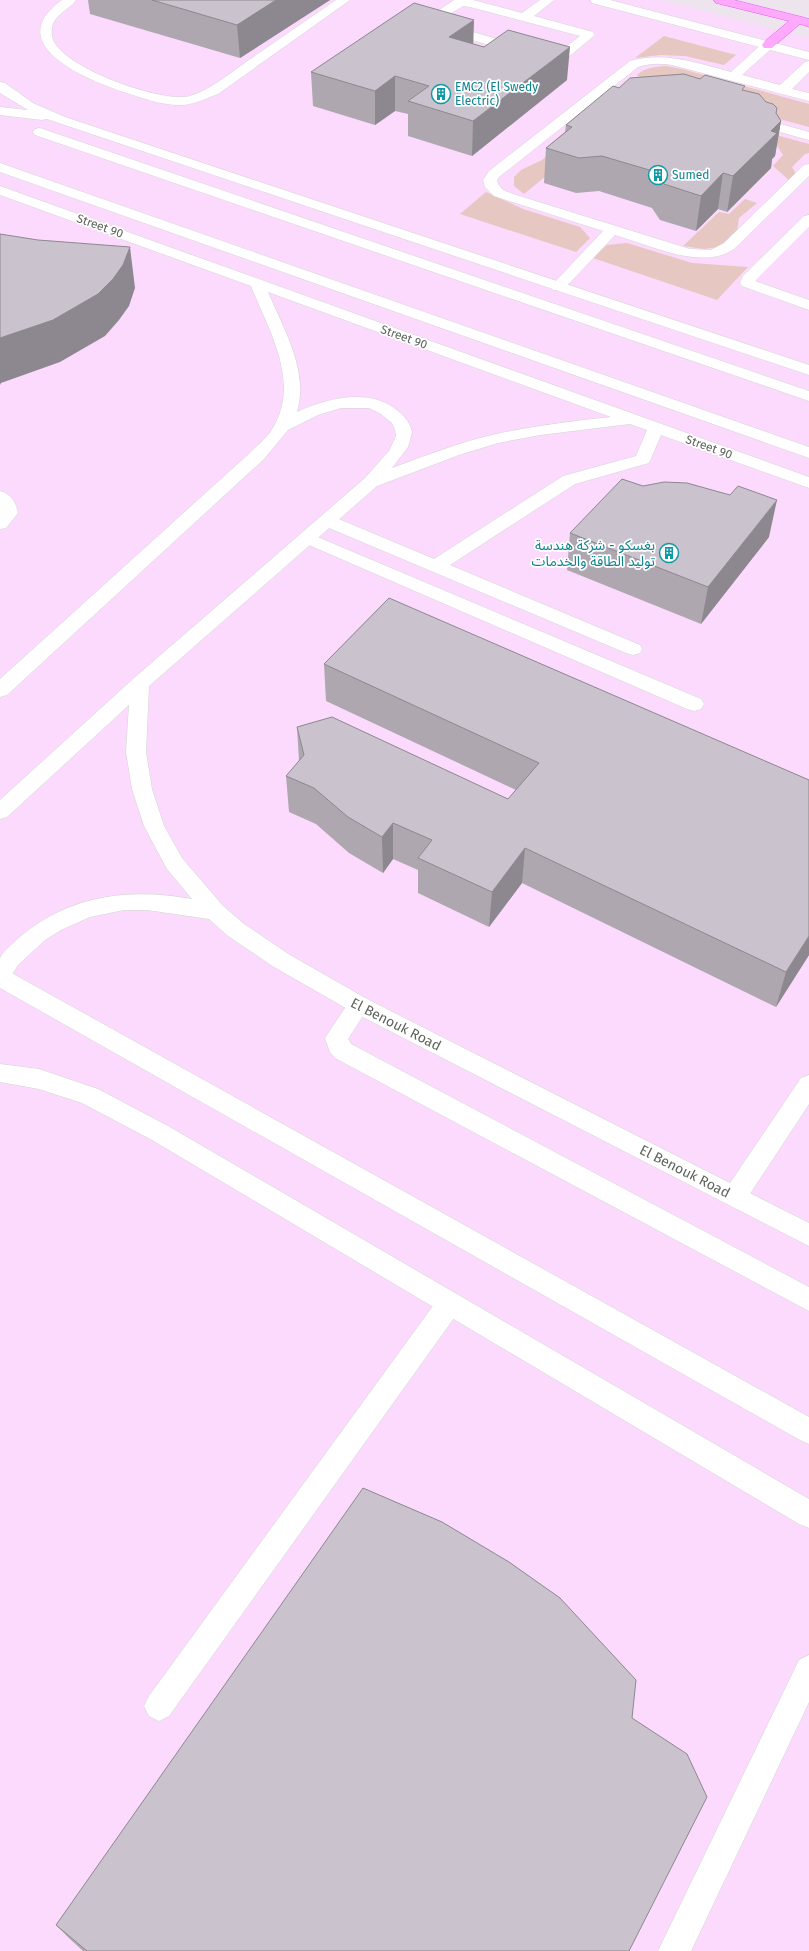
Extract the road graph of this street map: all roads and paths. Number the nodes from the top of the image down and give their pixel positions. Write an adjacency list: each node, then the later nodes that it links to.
1 (70, 0): 2 (street)
2 (344, 0)
3 (548, 0): 6 (street)
4 (596, 0): 8 (street)
5 (720, 0): 7 (main road)
6 (525, 17): 6 (street)
7 (804, 22): 8 (main road)
8 (768, 46): 9 (street); 11 (street)
9 (809, 56)
10 (809, 64): 15 (street)
11 (733, 76): 12 (street); 15 (street)
12 (613, 80): 13 (street); 26 (street)
13 (628, 84)
14 (0, 86): 18 (street)
15 (783, 90): 16 (street)
16 (809, 97)
17 (0, 111): 18 (street)
18 (52, 116): 28 (street)
19 (741, 117): 21 (street)
20 (40, 132): 31 (street)
21 (809, 136)
22 (0, 167): 35 (street)
23 (809, 168): 26 (street)
24 (0, 190): 27 (street, Street 90)
25 (809, 219): 29 (street)
26 (612, 230): 28 (street)
27 (257, 283): 32 (street, Street 90); 33 (street)
28 (558, 287): 30 (street)
29 (809, 305)
30 (808, 368)
31 (809, 396)
32 (631, 419): 34 (street, Street 90); 36 (street)
33 (282, 427): 36 (street); 45 (street)
34 (656, 428): 37 (street, Street 90); 42 (street)
35 (809, 454)
36 (371, 482): 39 (street)
37 (809, 483)
38 (0, 496): 40 (street)
39 (328, 521): 41 (street); 42 (street)
40 (0, 524)
41 (308, 538): 44 (street); 46 (street)
42 (436, 566): 43 (street)
43 (633, 649)
44 (140, 684): 47 (street); 48 (street, El Benouk Road)
45 (0, 690)
46 (694, 704)
47 (0, 812)
48 (215, 912): 49 (street); 50 (street, El Benouk Road)
49 (0, 976): 57 (street)
50 (358, 1005): 53 (street, El Benouk Road); 55 (street)
51 (0, 1073): 56 (street)
52 (809, 1085): 53 (street)
53 (735, 1196): 54 (street, El Benouk Road)
54 (809, 1235)
55 (809, 1300)
56 (450, 1303): 58 (street); 60 (street)
57 (809, 1431)
58 (809, 1514)
59 (809, 1670): 61 (street)
60 (159, 1706)
61 (674, 1951)

